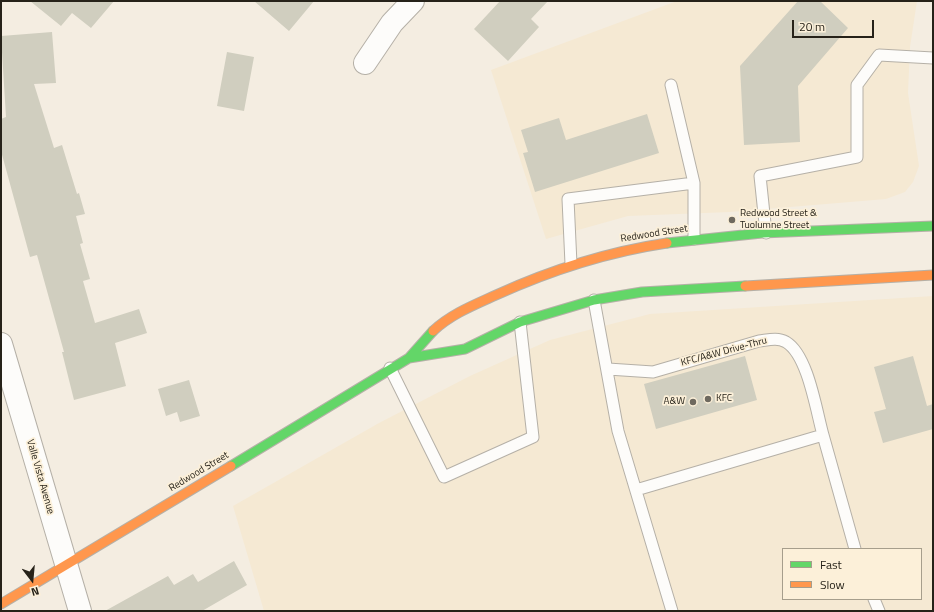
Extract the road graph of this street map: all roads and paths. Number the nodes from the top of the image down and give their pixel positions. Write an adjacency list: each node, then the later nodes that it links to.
1 (413, 1): 3 (street)
2 (933, 58): 7 (lane)
3 (366, 63)
4 (671, 85): 5 (lane)
5 (694, 183): 8 (lane); 9 (lane)
6 (933, 226): 7 (main road, Redwood Street)
7 (766, 233): 8 (main road, Redwood Street)
8 (694, 239): 9 (main road, Redwood Street)
9 (571, 264): 14 (main road, Redwood Street)
10 (933, 275): 11 (main road, Redwood Street)
11 (594, 300): 12 (main road, Redwood Street); 16 (lane)
12 (520, 322): 14 (main road, Redwood Street); 15 (lane)
13 (1, 344): 20 (street, Valle Vista Avenue)
14 (409, 358): 15 (main road, Redwood Street)
15 (390, 368): 20 (main road, Redwood Street)
16 (608, 369): 17 (lane, KFC/A&W Drive-Thru); 18 (lane)
17 (823, 434): 18 (lane); 19 (lane)
18 (636, 490): 24 (lane)
19 (855, 548)
20 (66, 565): 22 (main road, Redwood Street); 23 (street, Valle Vista Avenue)
21 (874, 600): 25 (lane)
22 (1, 604)
23 (80, 611)
24 (672, 611)
25 (879, 611)

